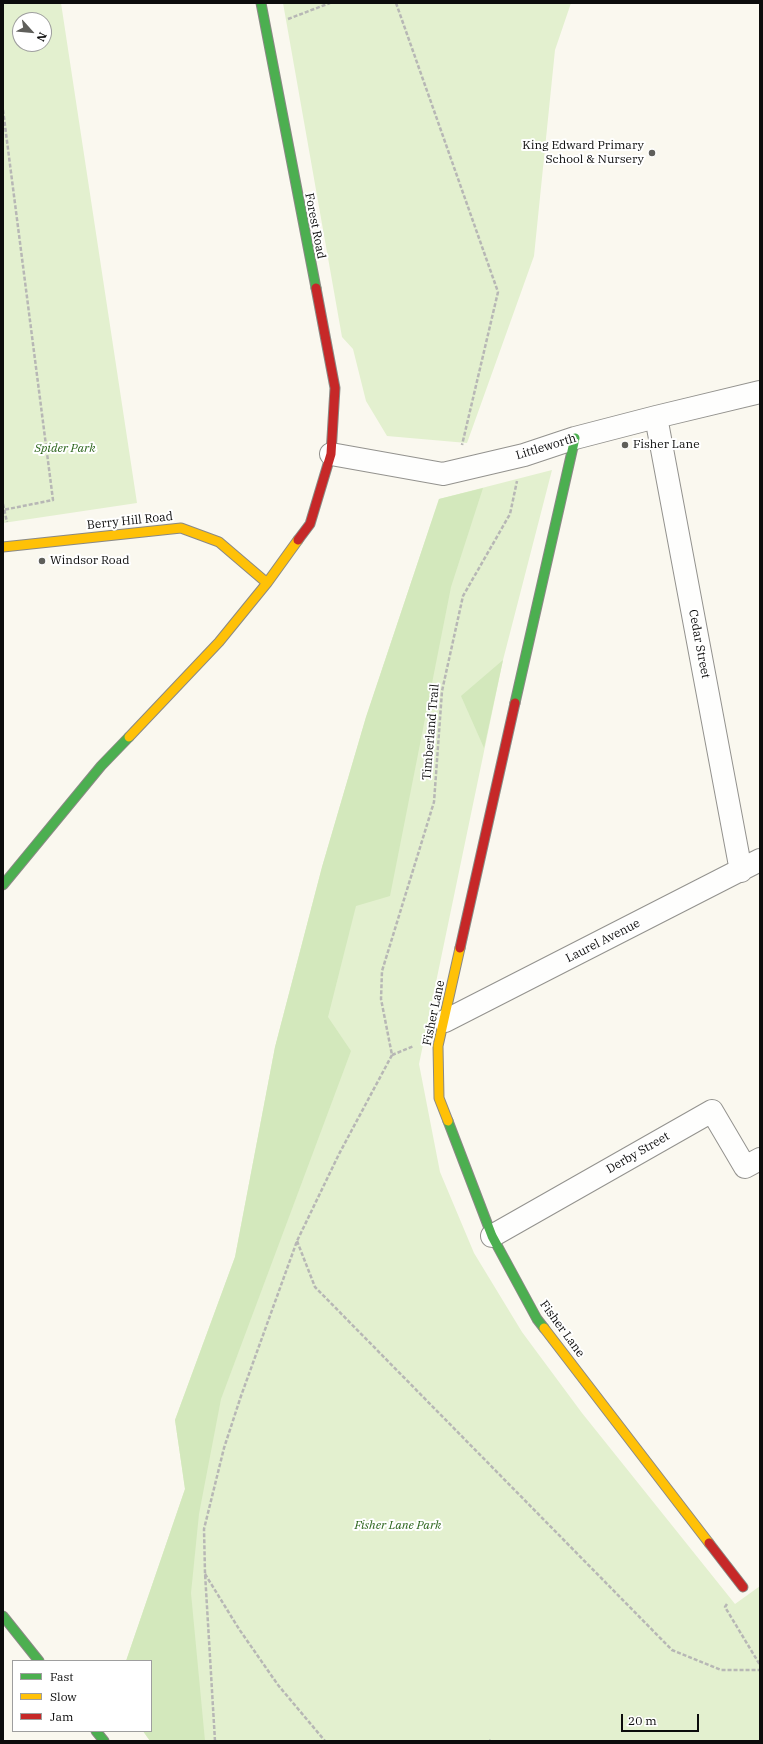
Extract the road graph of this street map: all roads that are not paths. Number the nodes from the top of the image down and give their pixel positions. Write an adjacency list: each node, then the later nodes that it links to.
1 (261, 3): 5 (street, Forest Road)
2 (760, 392): 3 (street, Littleworth)
3 (656, 417): 4 (street, Littleworth); 9 (street, Cedar Street)
4 (575, 438): 5 (street, Littleworth); 11 (street, Fisher Lane)
5 (331, 454): 7 (street)
6 (3, 547): 7 (street, Berry Hill Road)
7 (267, 583): 10 (street)
8 (760, 860): 9 (street, Laurel Avenue)
9 (741, 871): 11 (street, Laurel Avenue)
10 (3, 885)
11 (445, 1021): 13 (street, Fisher Lane)
12 (760, 1159): 13 (street, Derby Street)
13 (492, 1236): 14 (street, Fisher Lane)
14 (743, 1587)
15 (3, 1616): 16 (street)
16 (38, 1660)
17 (97, 1732): 18 (street)
18 (104, 1741)

